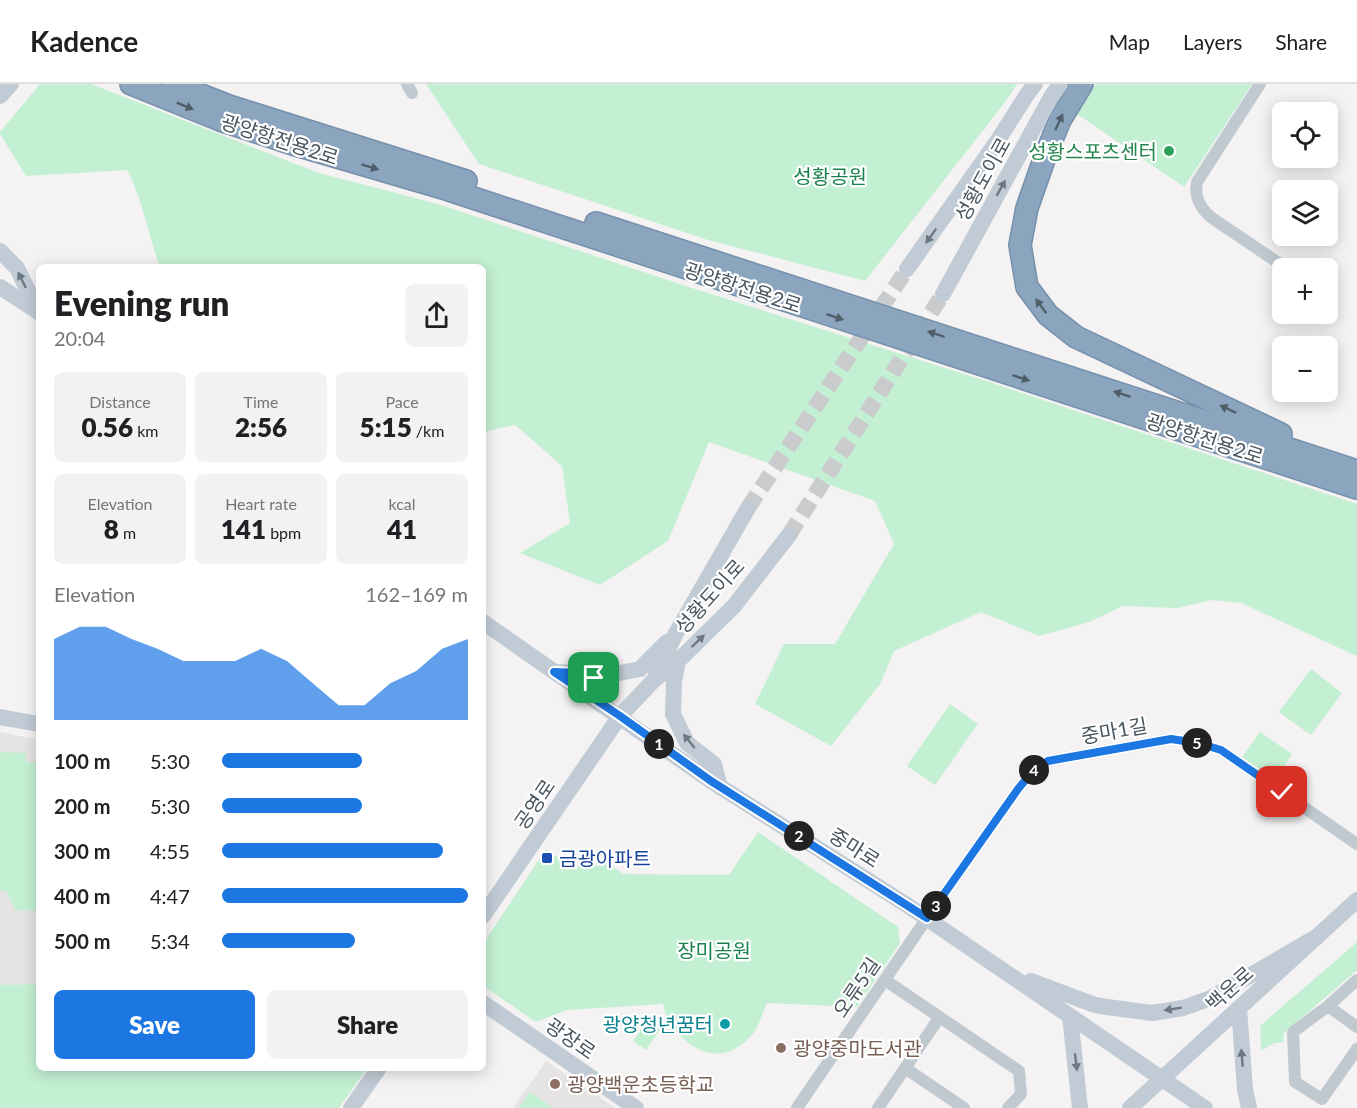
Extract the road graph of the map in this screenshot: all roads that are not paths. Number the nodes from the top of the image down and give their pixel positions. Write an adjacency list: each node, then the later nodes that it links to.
1 (10, 84): 8 (main road)
2 (131, 84): 17 (highway, 광양항전용2로, one-way to 17)
3 (173, 84): 16 (highway, 광양항전용2로, one-way to 3)
4 (1035, 84): 11 (main road, 성황도이로, one-way to 11)
5 (1060, 84): 13 (main road, 성황도이로, one-way to 5)
6 (1082, 84): 16 (highway, one-way to 6)
7 (1260, 84): 10 (street)
8 (0, 95)
9 (0, 251): 14 (main road, one-way to 9)
10 (1272, 259)
11 (907, 269)
12 (0, 287): 15 (main road)
13 (943, 294)
14 (36, 307)
15 (36, 311)
16 (1357, 471)
17 (1357, 488)
18 (748, 508): 21 (main road, 성황도이로)
19 (789, 535): 22 (main road, 성황도이로, one-way to 19)
20 (486, 624): 23 (main road, 중마로)
21 (675, 635): 23 (main road); 24 (main road, 성황도이로)
22 (678, 661): 24 (main road, 성황도이로); 28 (main road, one-way to 22)
23 (554, 672): 25 (main road, 중마로)
24 (654, 680): 25 (main road, 성황도이로)
25 (620, 716): 28 (main road, 중마로); 31 (main road, 공영로)
26 (0, 717): 27 (main road)
27 (36, 723)
28 (720, 787): 32 (main road, 중마로)
29 (1357, 844): 32 (street, 중마1길)
30 (1357, 900): 33 (main road, 백운로)
31 (486, 912)
32 (927, 918): 34 (main road, 중마로); 35 (street, 오류5길)
33 (1318, 936): 34 (main road, one-way to 34); 39 (main road, 백운로)
34 (1007, 973): 40 (main road, 중마로)
35 (885, 980): 41 (street); 49 (street, 오류5길)
36 (1357, 981): 38 (street)
37 (486, 1005): 48 (main road, 광장로)
38 (1328, 1005): 42 (street); 43 (street)
39 (1239, 1008): 46 (main road, 백운로); 56 (main road, one-way to 39)
40 (1070, 1016): 46 (main road, 중마로); 53 (main road, one-way to 53)
41 (939, 1018): 44 (street); 52 (street)
42 (1357, 1027)
43 (1357, 1049)
44 (905, 1068): 50 (street); 51 (street)
45 (377, 1071): 47 (main road)
46 (1162, 1078): 54 (main road, 백운로); 55 (main road, 중마로)
47 (351, 1108)
48 (636, 1108)
49 (797, 1108)
50 (878, 1108)
51 (964, 1108)
52 (1008, 1108)
53 (1080, 1108)
54 (1130, 1108)
55 (1205, 1108)
56 (1249, 1108)

